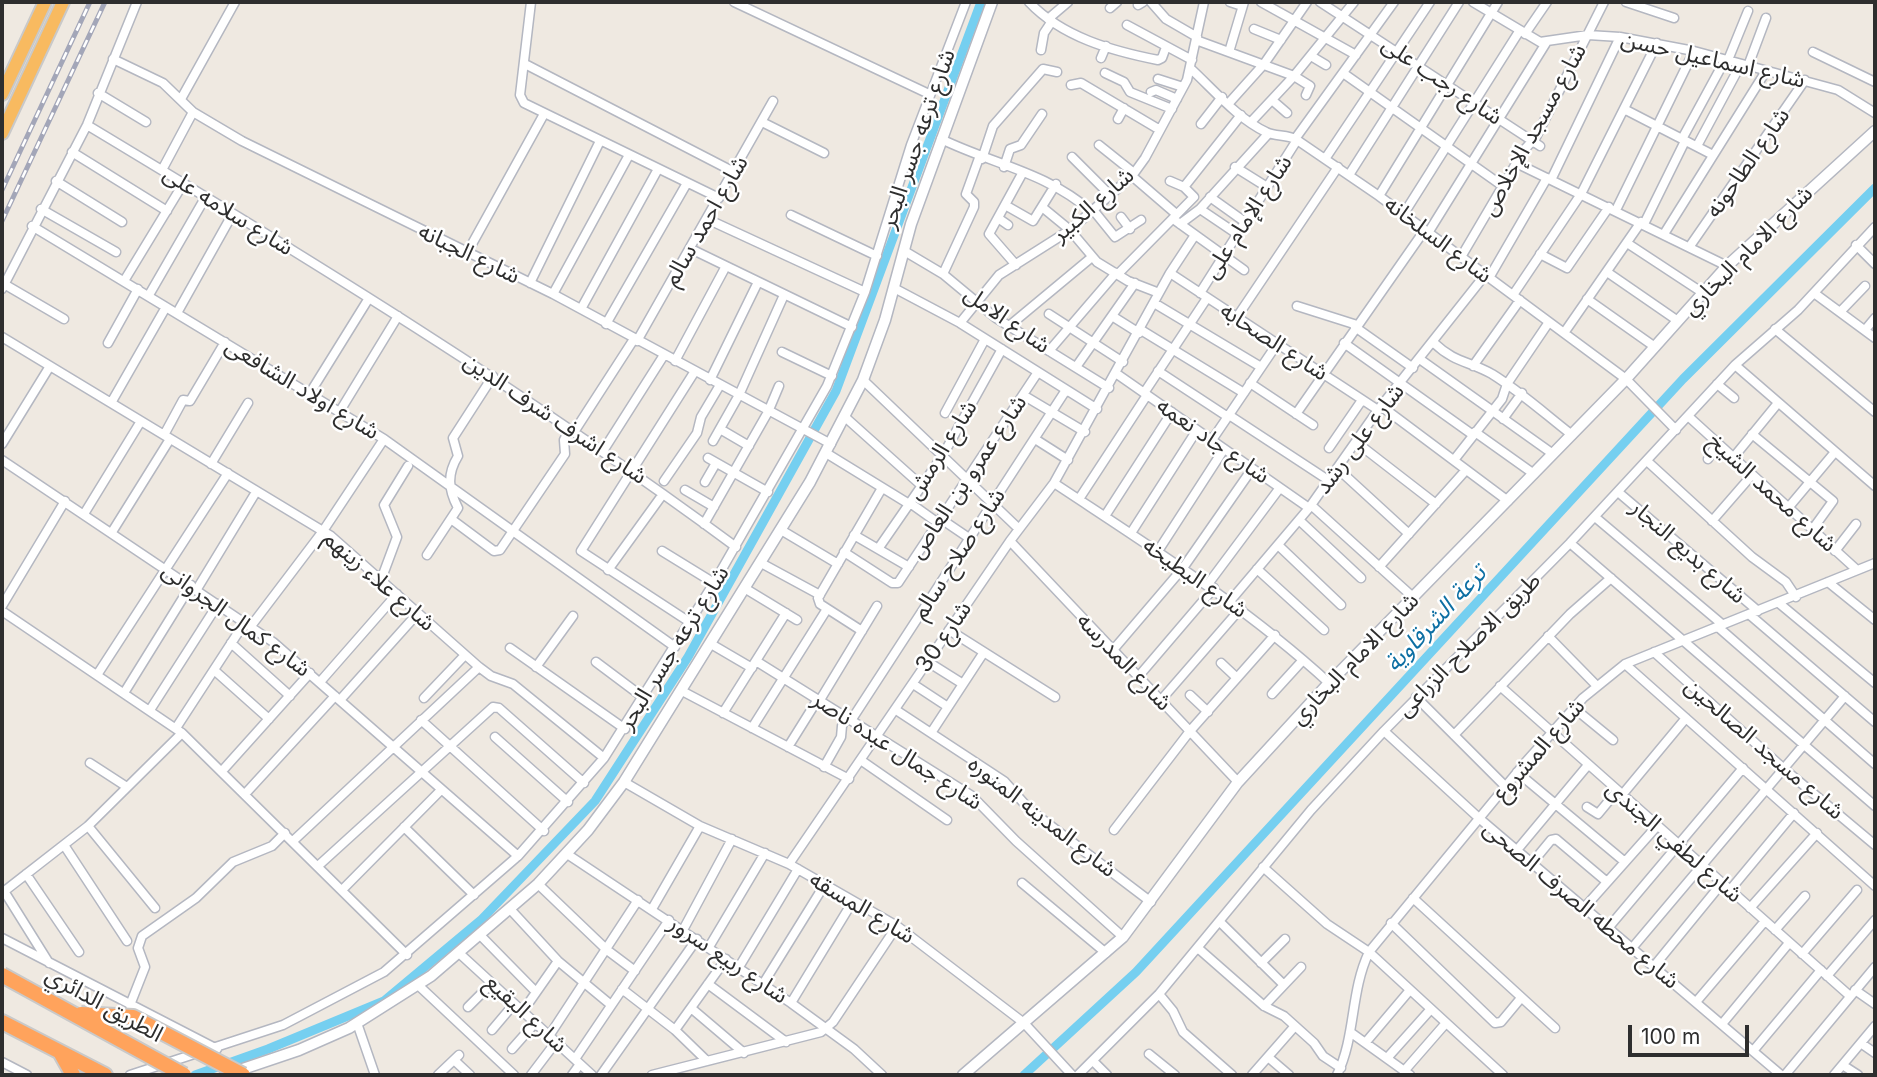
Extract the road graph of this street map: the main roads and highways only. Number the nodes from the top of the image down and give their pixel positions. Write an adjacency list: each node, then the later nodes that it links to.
1 (45, 2): 3 (highway)
2 (62, 2): 4 (highway)
3 (2, 94)
4 (2, 134)
5 (2, 975): 6 (highway, الطريق الدائري, bridge)
6 (78, 1014): 11 (highway, الطريق الدائري, bridge); 12 (highway, bridge)
7 (2, 1022): 8 (highway)
8 (59, 1051): 9 (highway); 10 (highway)
9 (73, 1075)
10 (105, 1075)
11 (184, 1075)
12 (243, 1075)

